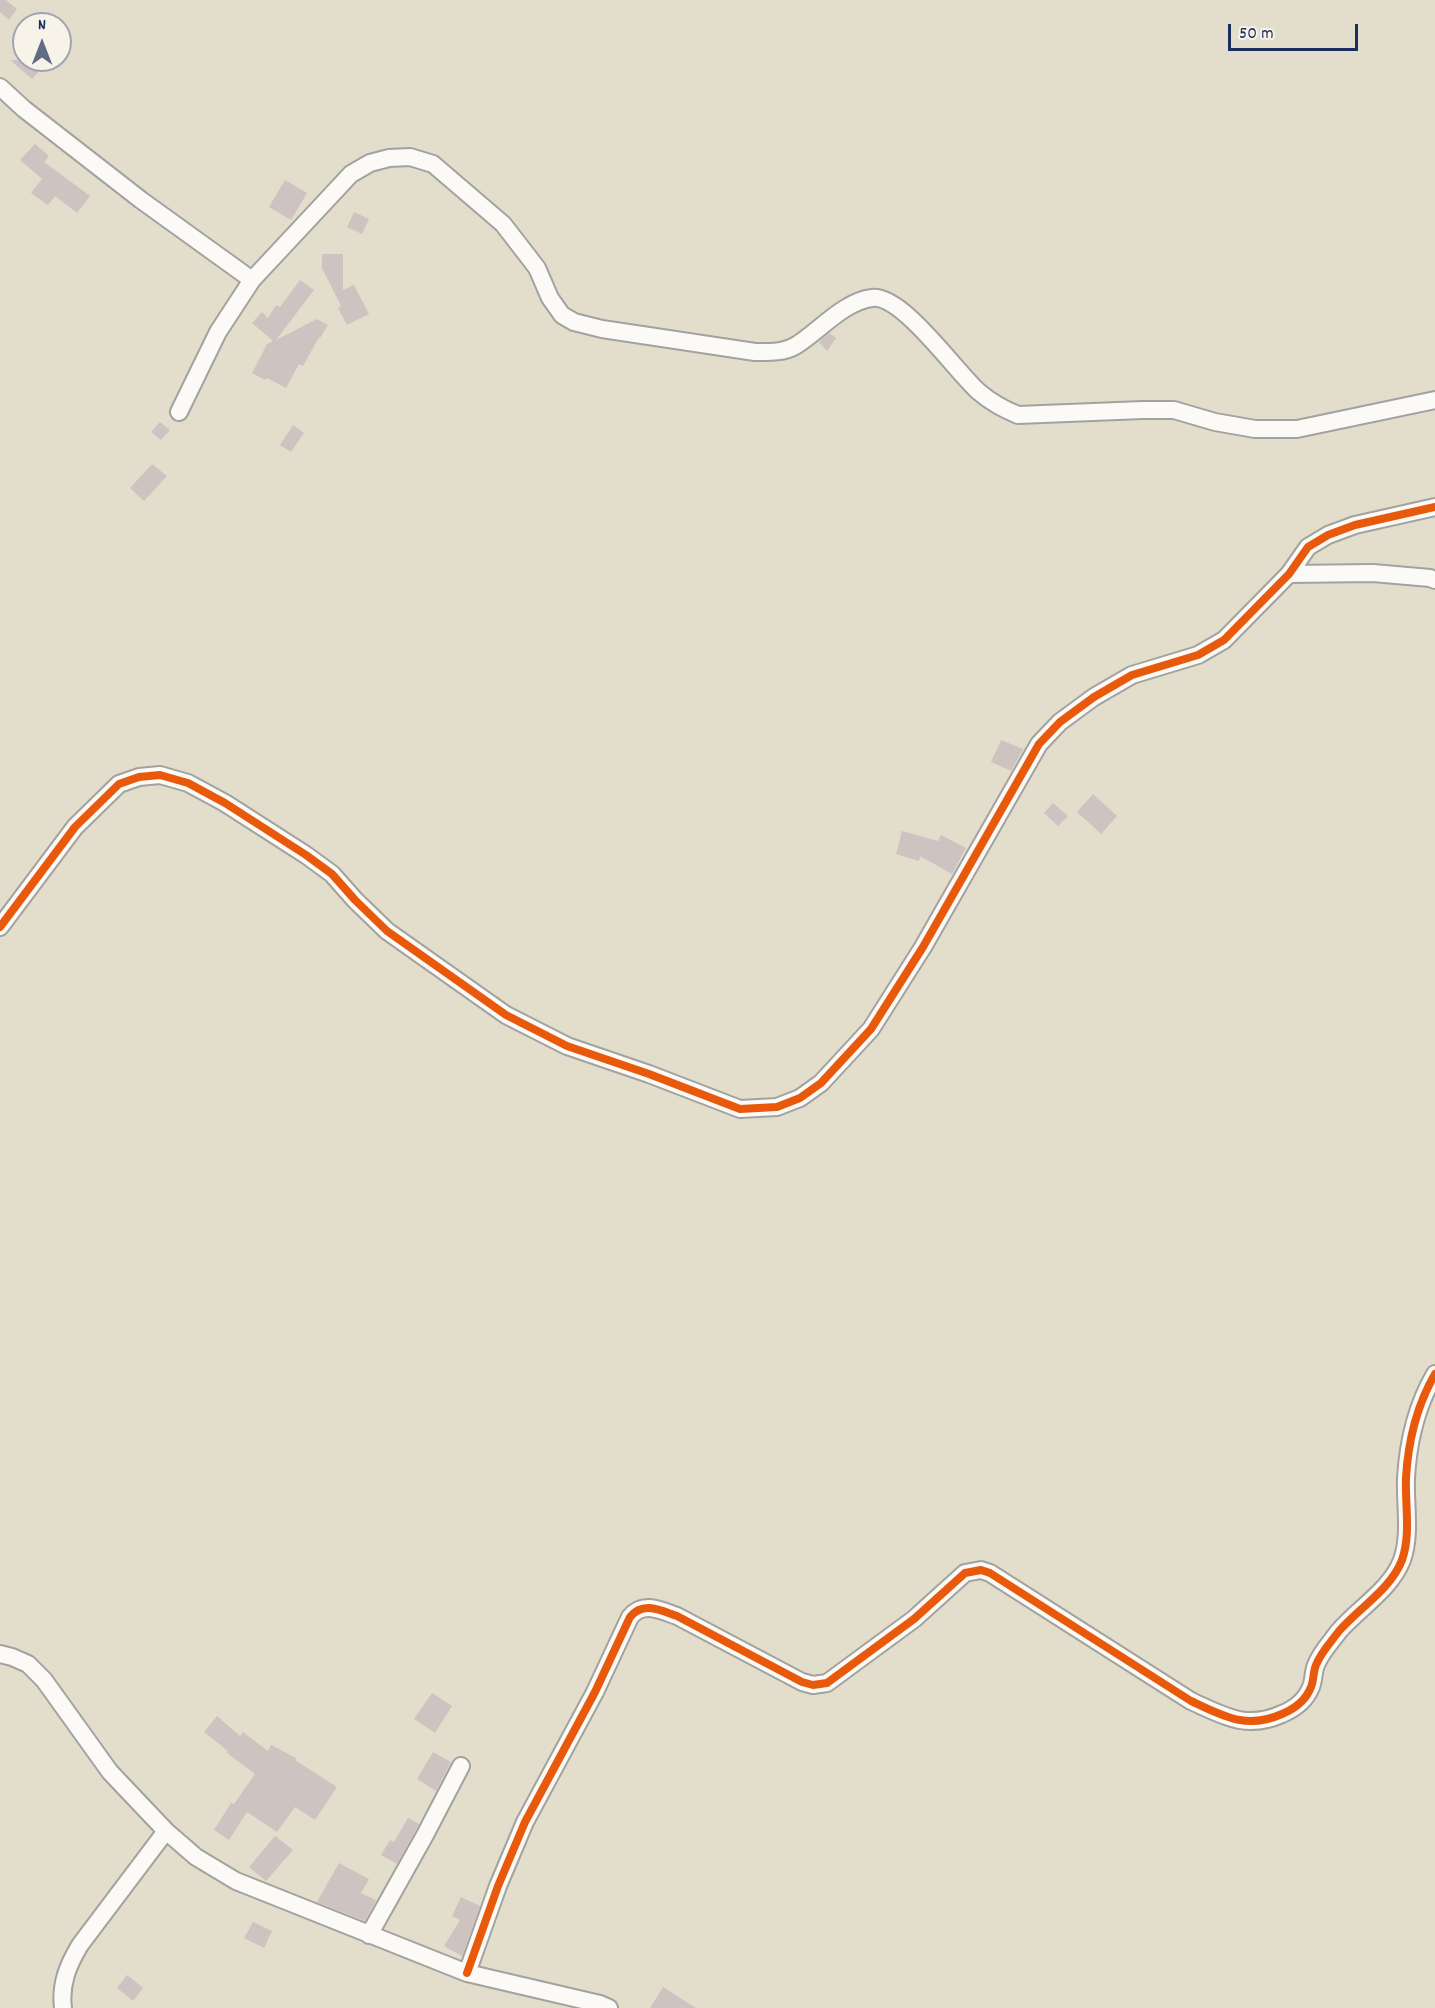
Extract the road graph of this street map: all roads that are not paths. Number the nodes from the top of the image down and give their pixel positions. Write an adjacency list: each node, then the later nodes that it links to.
1 (0, 87): 2 (street)
2 (252, 280): 3 (street); 4 (street)
3 (1435, 400)
4 (179, 412)
5 (1435, 507): 6 (street)
6 (1289, 574): 7 (street); 8 (street)
7 (1435, 580)
8 (0, 927)
9 (1435, 1374): 14 (street)
10 (0, 1654): 12 (street)
11 (461, 1766): 13 (street)
12 (166, 1831): 13 (street); 15 (street)
13 (369, 1935): 14 (street)
14 (466, 1973): 16 (street)
15 (63, 2008)
16 (609, 2008)

